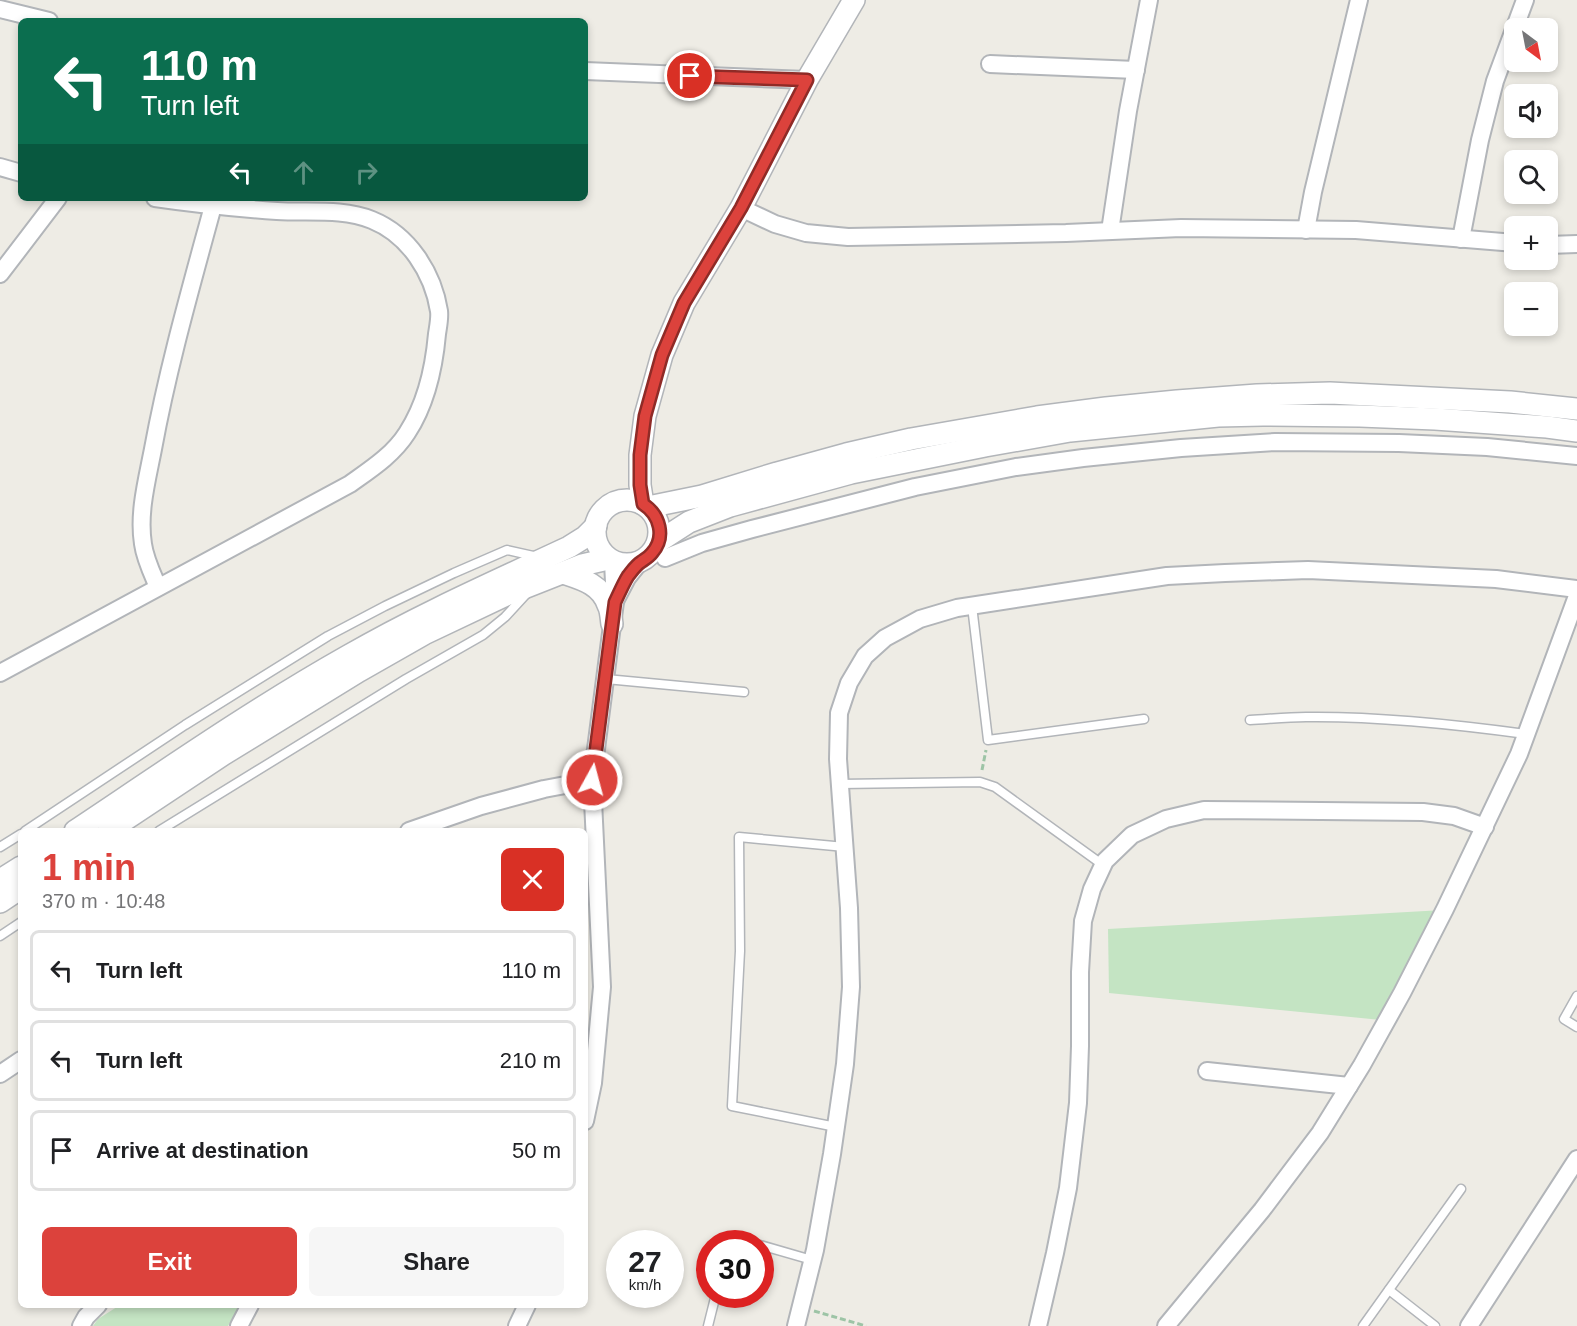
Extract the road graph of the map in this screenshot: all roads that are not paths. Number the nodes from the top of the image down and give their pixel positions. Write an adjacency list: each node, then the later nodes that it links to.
1 (854, 0): 10 (street)
2 (1149, 0): 8 (street)
3 (1359, 0): 17 (street)
4 (1525, 0): 19 (street)
5 (0, 9): 6 (street)
6 (37, 18)
7 (990, 64): 8 (street)
8 (1136, 70): 18 (street)
9 (588, 71): 10 (street)
10 (807, 80): 16 (street)
11 (0, 167): 12 (street)
12 (18, 172)
13 (56, 201): 23 (street)
14 (177, 201): 15 (street)
15 (213, 206): 38 (street); 38 (street)
16 (741, 208): 18 (street); 27 (street)
17 (1306, 230): 18 (street); 19 (street)
18 (1110, 231)
19 (1461, 239): 20 (street)
20 (1504, 242)
21 (1577, 244): 22 (street)
22 (1558, 245)
23 (0, 274)
24 (1577, 409): 28 (street)
25 (1577, 431): 32 (street)
26 (1577, 456): 32 (street)
27 (640, 457): 28 (street); 29 (street); 30 (street)
28 (681, 501): 30 (street)
29 (615, 502): 30 (street); 31 (street)
30 (646, 506): 32 (street)
31 (596, 526): 33 (street); 34 (street)
32 (662, 550): 35 (street)
33 (544, 559): 53 (lane); 54 (street)
34 (610, 560): 35 (street); 36 (street); 41 (street)
35 (639, 563): 41 (street)
36 (562, 573): 37 (street); 43 (street)
37 (536, 583): 55 (street); 56 (lane)
38 (158, 587): 44 (street)
39 (1577, 589): 42 (street)
40 (1577, 596): 49 (street)
41 (615, 602): 43 (street)
42 (972, 606): 47 (lane); 51 (street)
43 (612, 624): 45 (street)
44 (0, 673)
45 (606, 679): 46 (lane); 50 (street)
46 (744, 692)
47 (1144, 719)
48 (1250, 720): 49 (lane)
49 (1526, 734): 52 (street)
50 (592, 780): 57 (street); 74 (street)
51 (840, 784): 59 (street); 61 (lane)
52 (1485, 826): 61 (street); 73 (street)
53 (30, 828)
54 (80, 828)
55 (113, 828)
56 (164, 828)
57 (418, 828)
58 (18, 836): 60 (lane)
59 (845, 847): 75 (street); 75 (lane)
60 (0, 848)
61 (1103, 865): 90 (street)
62 (18, 869): 63 (street)
63 (0, 880)
64 (18, 890): 65 (street)
65 (0, 902)
66 (18, 924): 67 (lane)
67 (0, 936)
68 (1577, 996): 69 (lane)
69 (1577, 1027)
70 (18, 1062): 72 (street)
71 (1207, 1071): 73 (street)
72 (0, 1074)
73 (1349, 1086): 91 (street)
74 (588, 1107)
75 (836, 1127): 79 (street)
76 (1577, 1159): 94 (street)
77 (1461, 1189): 80 (lane)
78 (774, 1249): 79 (lane)
79 (812, 1260): 89 (street)
80 (1389, 1290): 92 (lane); 93 (lane)
81 (95, 1308): 85 (street)
82 (248, 1308): 86 (street)
83 (526, 1308): 87 (street)
84 (712, 1308): 88 (lane)
85 (81, 1326)
86 (238, 1326)
87 (517, 1326)
88 (708, 1326)
89 (796, 1326)
90 (1038, 1326)
91 (1166, 1326)
92 (1363, 1326)
93 (1435, 1326)
94 (1469, 1326)

